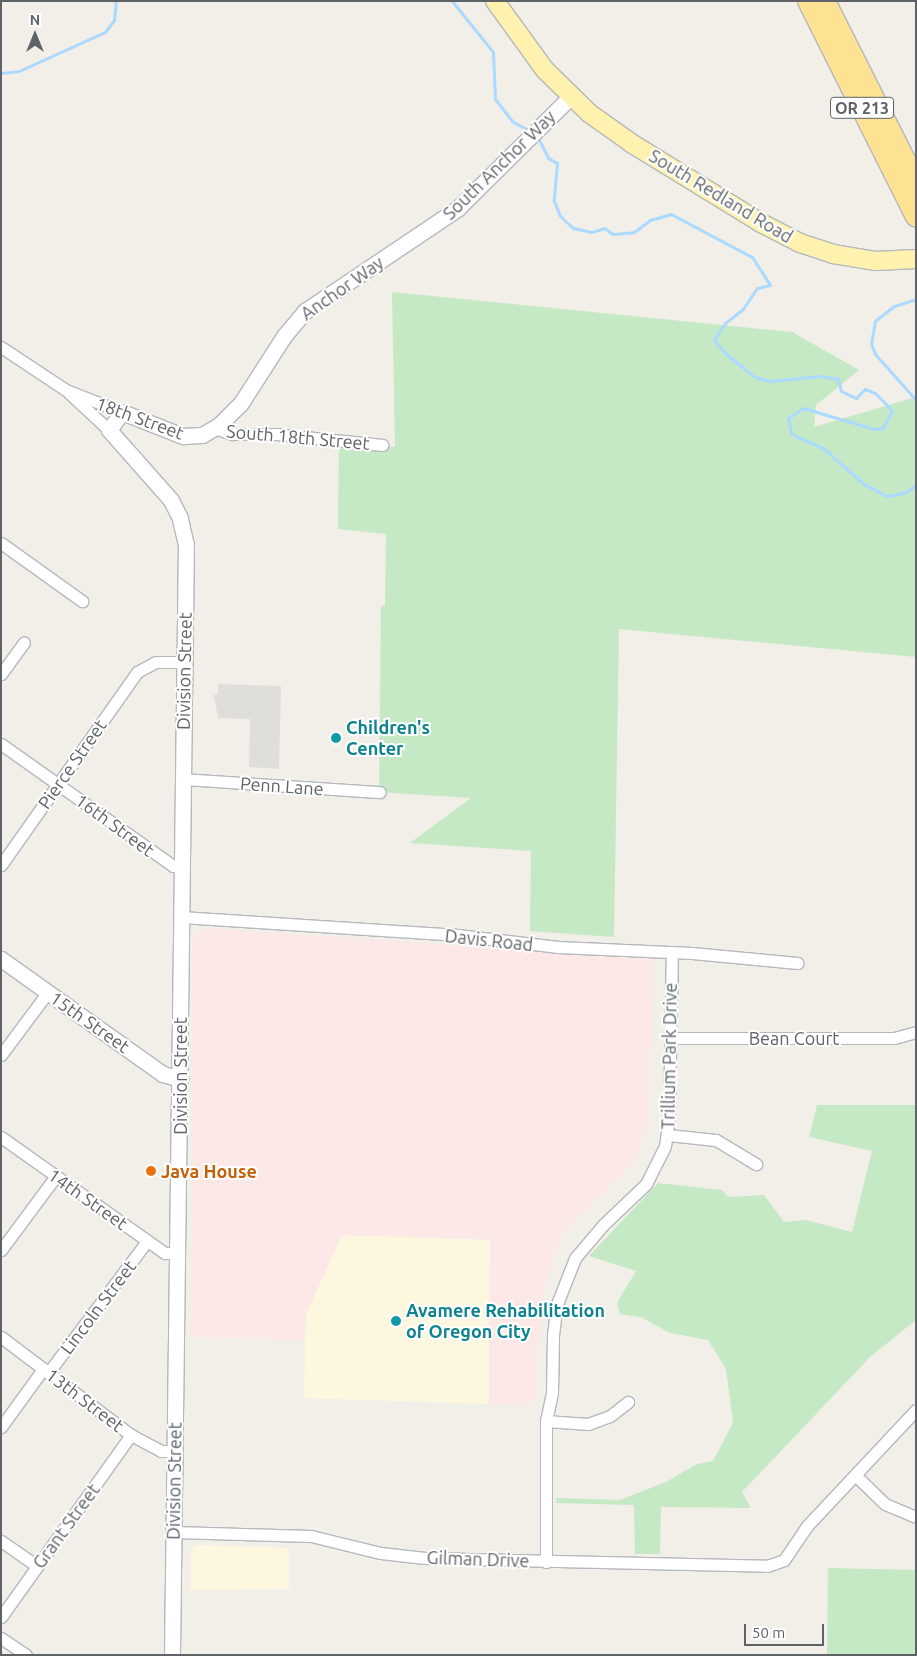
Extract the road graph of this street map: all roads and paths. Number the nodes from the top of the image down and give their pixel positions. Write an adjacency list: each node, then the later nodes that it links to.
1 (495, 1): 4 (main road, South Redland Road)
2 (808, 1): 6 (highway, OR 213)
3 (825, 1): 5 (highway, OR 213)
4 (570, 97): 7 (street, South Anchor Way); 8 (main road, South Redland Road)
5 (916, 182)
6 (916, 216)
7 (427, 231): 12 (street, Anchor Way)
8 (916, 259)
9 (1, 347): 10 (street, 18th Street)
10 (66, 390): 11 (street, 18th Street); 13 (street, 18th Street)
11 (122, 412): 12 (street, 18th Street); 13 (street)
12 (214, 428): 14 (street, South 18th Street)
13 (109, 430): 15 (street, 18th Street)
14 (382, 445)
15 (171, 500): 19 (street, Division Street)
16 (1, 543): 17 (street)
17 (82, 601)
18 (24, 642): 20 (street)
19 (184, 662): 22 (street, Division Street); 23 (street, Pierce Street)
20 (1, 674)
21 (1, 744): 23 (street, 16th Street)
22 (183, 779): 24 (street, Penn Lane); 26 (street, Division Street)
23 (58, 784): 25 (street, Pierce Street); 26 (street, 16th Street)
24 (380, 792)
25 (1, 865)
26 (180, 867): 27 (street, Division Street)
27 (180, 917): 28 (street, Davis Road); 35 (street, Division Street)
28 (672, 952): 30 (street, Davis Road); 33 (street, Trillium Park Drive)
29 (1, 959): 31 (street, 15th Street)
30 (798, 963)
31 (48, 992): 34 (street); 35 (street, 15th Street)
32 (916, 1032): 33 (street, Bean Court)
33 (671, 1038): 36 (street, Trillium Park Drive)
34 (1, 1055)
35 (180, 1079): 42 (street, Division Street)
36 (668, 1135): 38 (street); 47 (street, Trillium Park Drive)
37 (1, 1137): 39 (street, 14th Street)
38 (756, 1164)
39 (56, 1176): 40 (street, 14th Street); 41 (street)
40 (147, 1241): 42 (street, 14th Street); 44 (street, Lincoln Street)
41 (1, 1250)
42 (178, 1254): 50 (street, Division Street)
43 (1, 1337): 44 (street, 13th Street)
44 (46, 1371): 48 (street, Lincoln Street); 49 (street, 13th Street)
45 (628, 1402): 47 (street)
46 (916, 1410): 51 (street)
47 (546, 1421): 55 (street, Trillium Park Drive)
48 (1, 1427)
49 (131, 1435): 50 (street, 13th Street); 56 (street, Grant Street)
50 (174, 1451): 53 (street, Division Street)
51 (855, 1476): 52 (street); 55 (street, Gilman Drive)
52 (916, 1517)
53 (174, 1532): 55 (street, Gilman Drive); 60 (street, Division Street)
54 (1, 1541): 56 (street)
55 (546, 1562)
56 (37, 1566): 57 (street, Grant Street)
57 (1, 1617)
58 (1, 1638): 59 (street)
59 (26, 1655)
60 (172, 1655)

